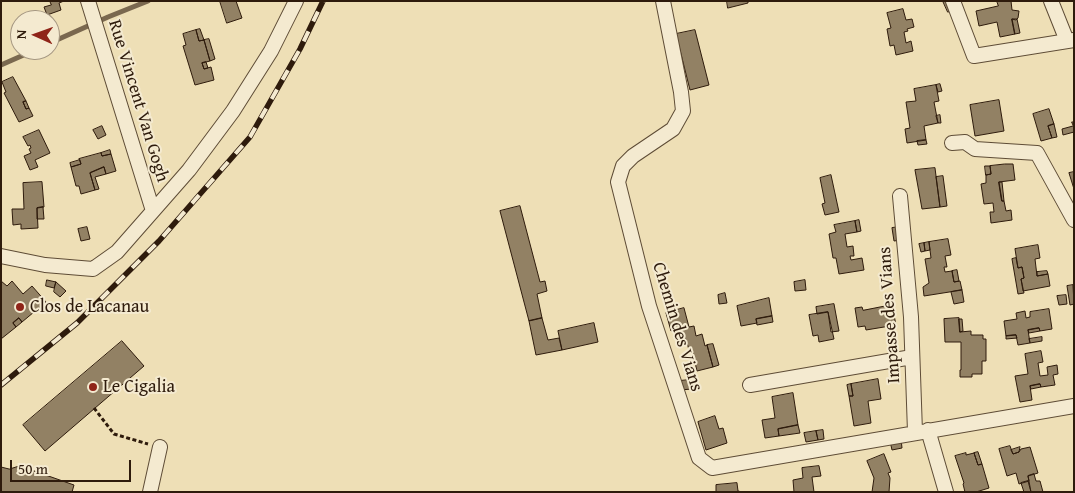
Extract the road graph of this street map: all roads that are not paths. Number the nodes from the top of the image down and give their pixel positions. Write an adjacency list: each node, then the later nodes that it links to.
1 (88, 1): 9 (street, Rue Vincent Van Gogh)
2 (296, 1): 9 (street, Rue Vincent Van Gogh)
3 (663, 1): 15 (street, Chemin des Vians)
4 (954, 1): 6 (street)
5 (1051, 1): 6 (street)
6 (1070, 41)
7 (952, 143): 10 (street)
8 (900, 196): 12 (street, Impasse des Vians)
9 (153, 212): 11 (street, Rue Vincent Van Gogh)
10 (1074, 220)
11 (1, 256)
12 (912, 358): 13 (street); 15 (street, Impasse des Vians)
13 (750, 385)
14 (1074, 406): 15 (street, Chemin des Vians)
15 (921, 431): 18 (street, Impasse des Vians)
16 (160, 447): 17 (street)
17 (150, 492)
18 (946, 492)

